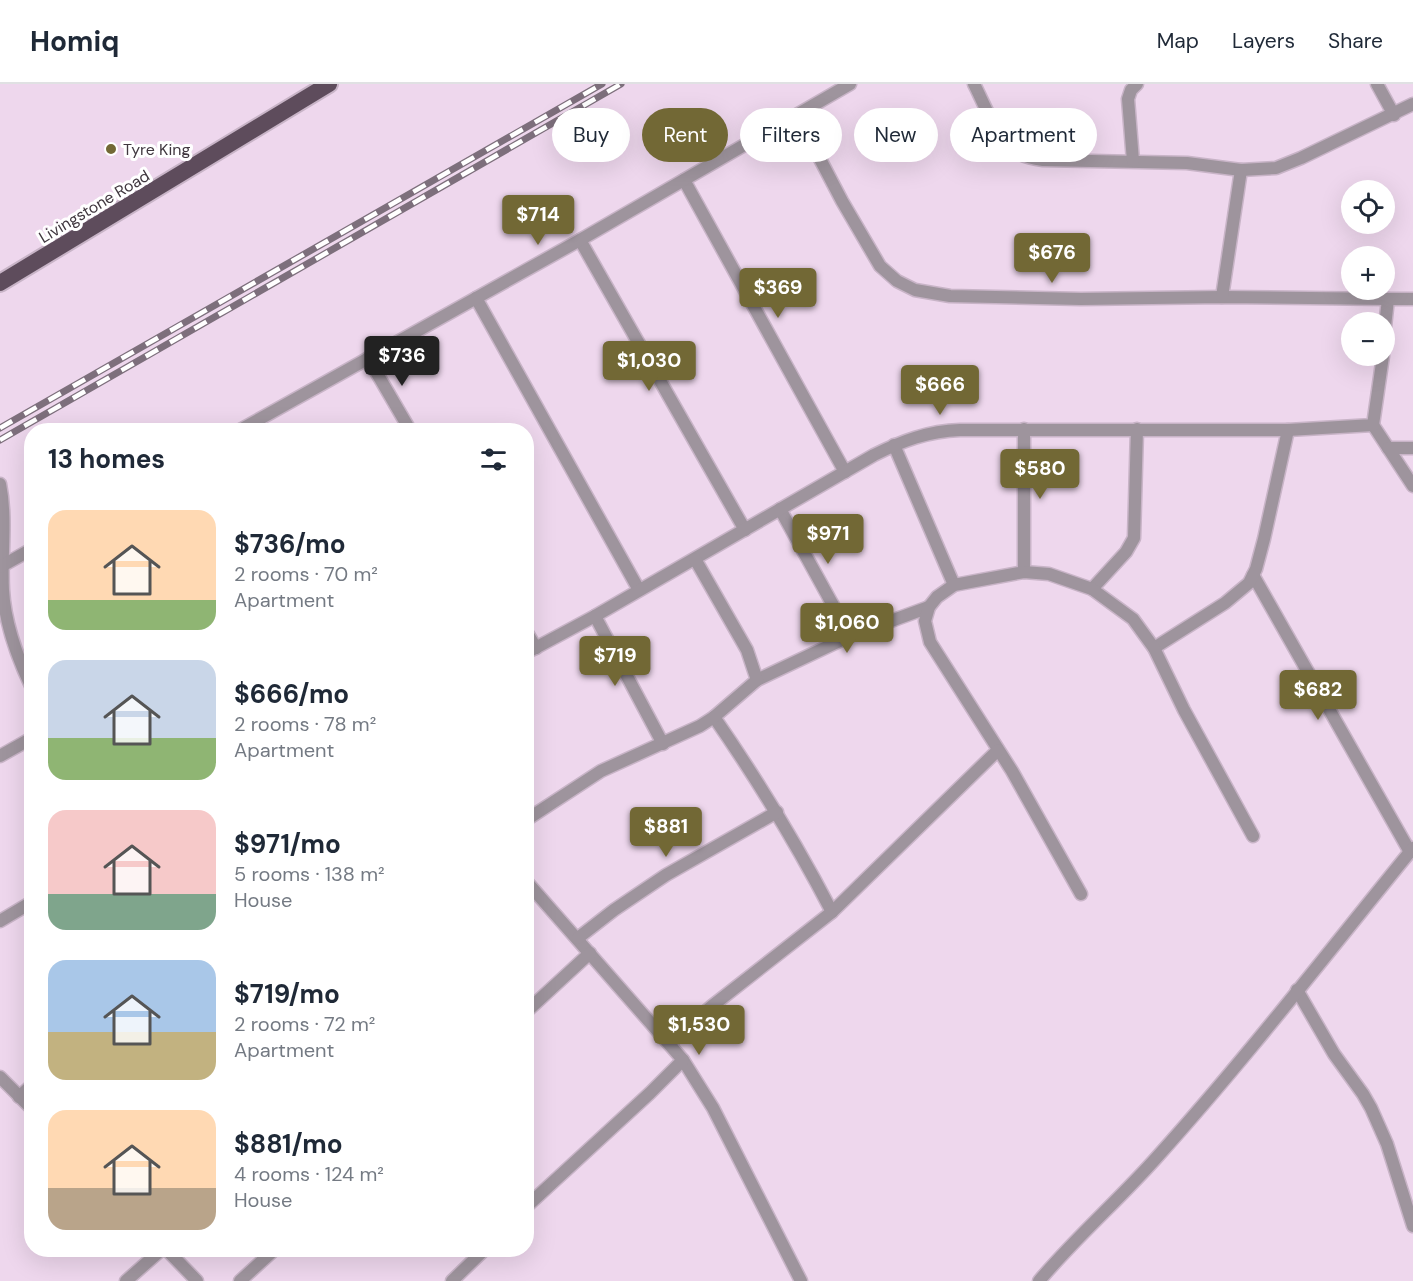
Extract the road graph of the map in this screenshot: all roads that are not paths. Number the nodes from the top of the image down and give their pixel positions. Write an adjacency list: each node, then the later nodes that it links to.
1 (329, 84): 15 (highway, Livingstone Road)
2 (850, 84): 7 (street)
3 (974, 84): 10 (street)
4 (1137, 84): 10 (street)
5 (1377, 84): 8 (street)
6 (1413, 104): 8 (street)
7 (809, 108)
8 (1394, 115): 12 (street)
9 (740, 148): 13 (street)
10 (1133, 161): 12 (street)
11 (822, 162): 16 (street)
12 (1241, 170): 16 (street)
13 (684, 180): 14 (street); 32 (street)
14 (580, 240): 17 (street); 36 (street)
15 (0, 283)
16 (1222, 297): 18 (street)
17 (476, 298): 21 (street); 44 (street)
18 (1341, 298)
19 (1413, 298): 20 (street)
20 (1395, 299)
21 (368, 358): 23 (street); 24 (street)
22 (1382, 366): 25 (street)
23 (252, 423)
24 (406, 423)
25 (1373, 425): 28 (street); 31 (street)
26 (1024, 429): 27 (street); 29 (street); 40 (street)
27 (1137, 429): 28 (street); 43 (street)
28 (1288, 429): 41 (street)
29 (894, 445): 32 (street); 42 (street)
30 (1413, 447): 31 (street)
31 (1388, 448): 34 (street)
32 (845, 472): 35 (street)
33 (0, 484): 39 (street)
34 (1413, 486)
35 (780, 509): 36 (street); 47 (street)
36 (745, 530): 38 (street)
37 (24, 554): 39 (street)
38 (694, 559): 44 (street); 51 (street)
39 (2, 566): 50 (street)
40 (1024, 572): 42 (street); 43 (street)
41 (1253, 575): 49 (street); 60 (street)
42 (954, 585): 45 (street)
43 (1092, 589): 49 (street)
44 (639, 590): 46 (street)
45 (929, 606): 47 (street); 55 (street)
46 (595, 616): 48 (street); 54 (street)
47 (850, 636): 51 (street)
48 (534, 648)
49 (1154, 648): 59 (street)
50 (24, 671)
51 (757, 680): 52 (street)
52 (714, 717): 54 (street); 57 (street)
53 (24, 742): 56 (street)
54 (663, 744): 58 (street)
55 (998, 750): 62 (street); 64 (street)
56 (0, 756)
57 (777, 812): 64 (street); 66 (street)
58 (534, 815)
59 (1253, 836)
60 (1411, 850): 68 (street)
61 (534, 890): 66 (street)
62 (1081, 894)
63 (24, 907): 65 (street)
64 (832, 912): 70 (street)
65 (0, 921)
66 (578, 938): 67 (street)
67 (590, 953): 69 (street); 70 (street)
68 (1297, 990): 77 (street); 87 (street)
69 (534, 1005)
70 (670, 1043): 71 (street)
71 (683, 1060): 76 (street); 86 (street)
72 (0, 1077): 74 (street)
73 (24, 1092): 74 (street)
74 (19, 1096): 75 (street)
75 (24, 1101)
76 (534, 1200)
77 (1413, 1226)
78 (153, 1257): 82 (street)
79 (174, 1257): 83 (street)
80 (266, 1257): 84 (street)
81 (477, 1257): 85 (street)
82 (126, 1281)
83 (197, 1281)
84 (240, 1281)
85 (452, 1281)
86 (801, 1281)
87 (1039, 1281)

